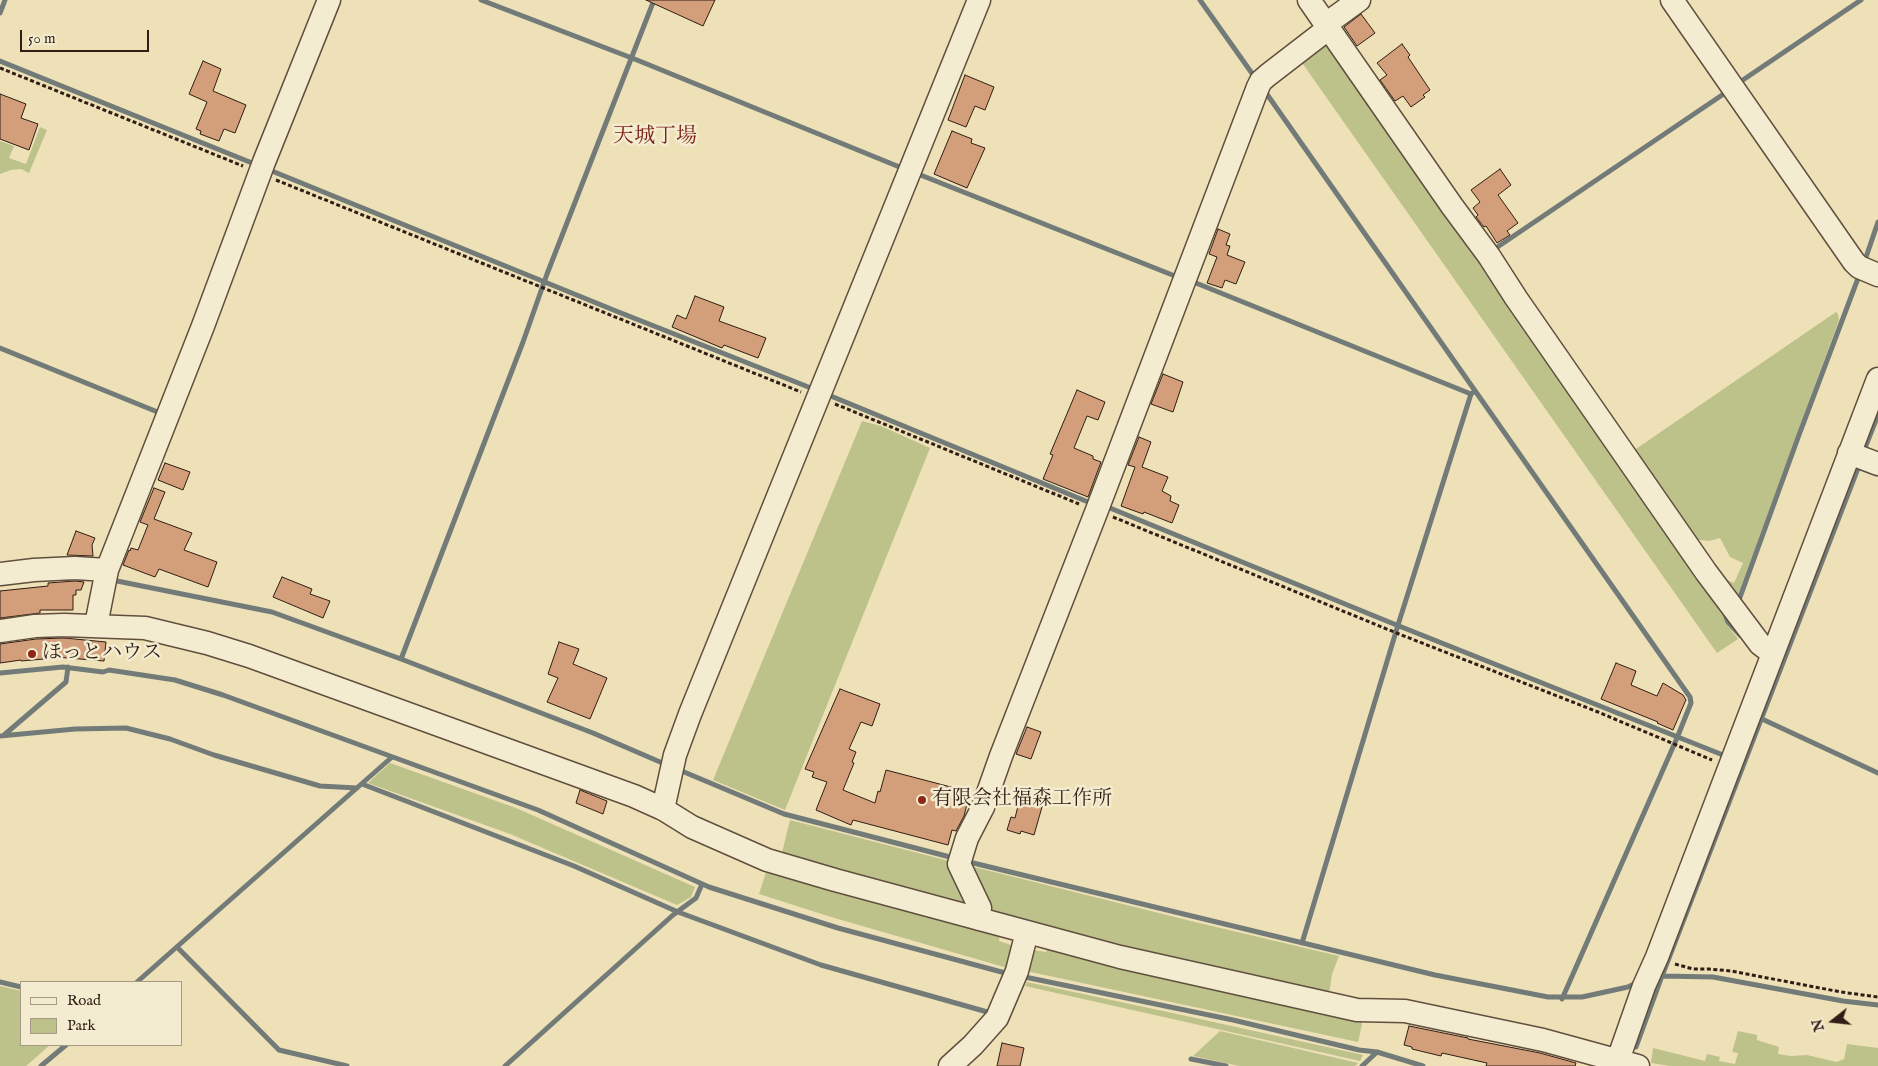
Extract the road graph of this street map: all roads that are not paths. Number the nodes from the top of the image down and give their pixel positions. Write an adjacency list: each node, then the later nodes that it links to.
1 (329, 0): 10 (street)
2 (979, 0): 15 (street)
3 (1309, 0): 6 (street)
4 (1359, 0): 6 (street)
5 (1672, 0): 7 (street)
6 (1324, 29): 14 (street); 16 (street)
7 (1868, 270)
8 (1878, 379): 9 (street)
9 (1863, 458): 14 (street)
10 (107, 570): 11 (street); 12 (street)
11 (0, 574)
12 (96, 626): 13 (street); 15 (street)
13 (0, 631)
14 (1772, 653): 18 (street)
15 (662, 809): 16 (street)
16 (979, 919): 17 (street)
17 (1027, 932): 18 (street); 19 (street)
18 (1628, 1063)
19 (950, 1066)

